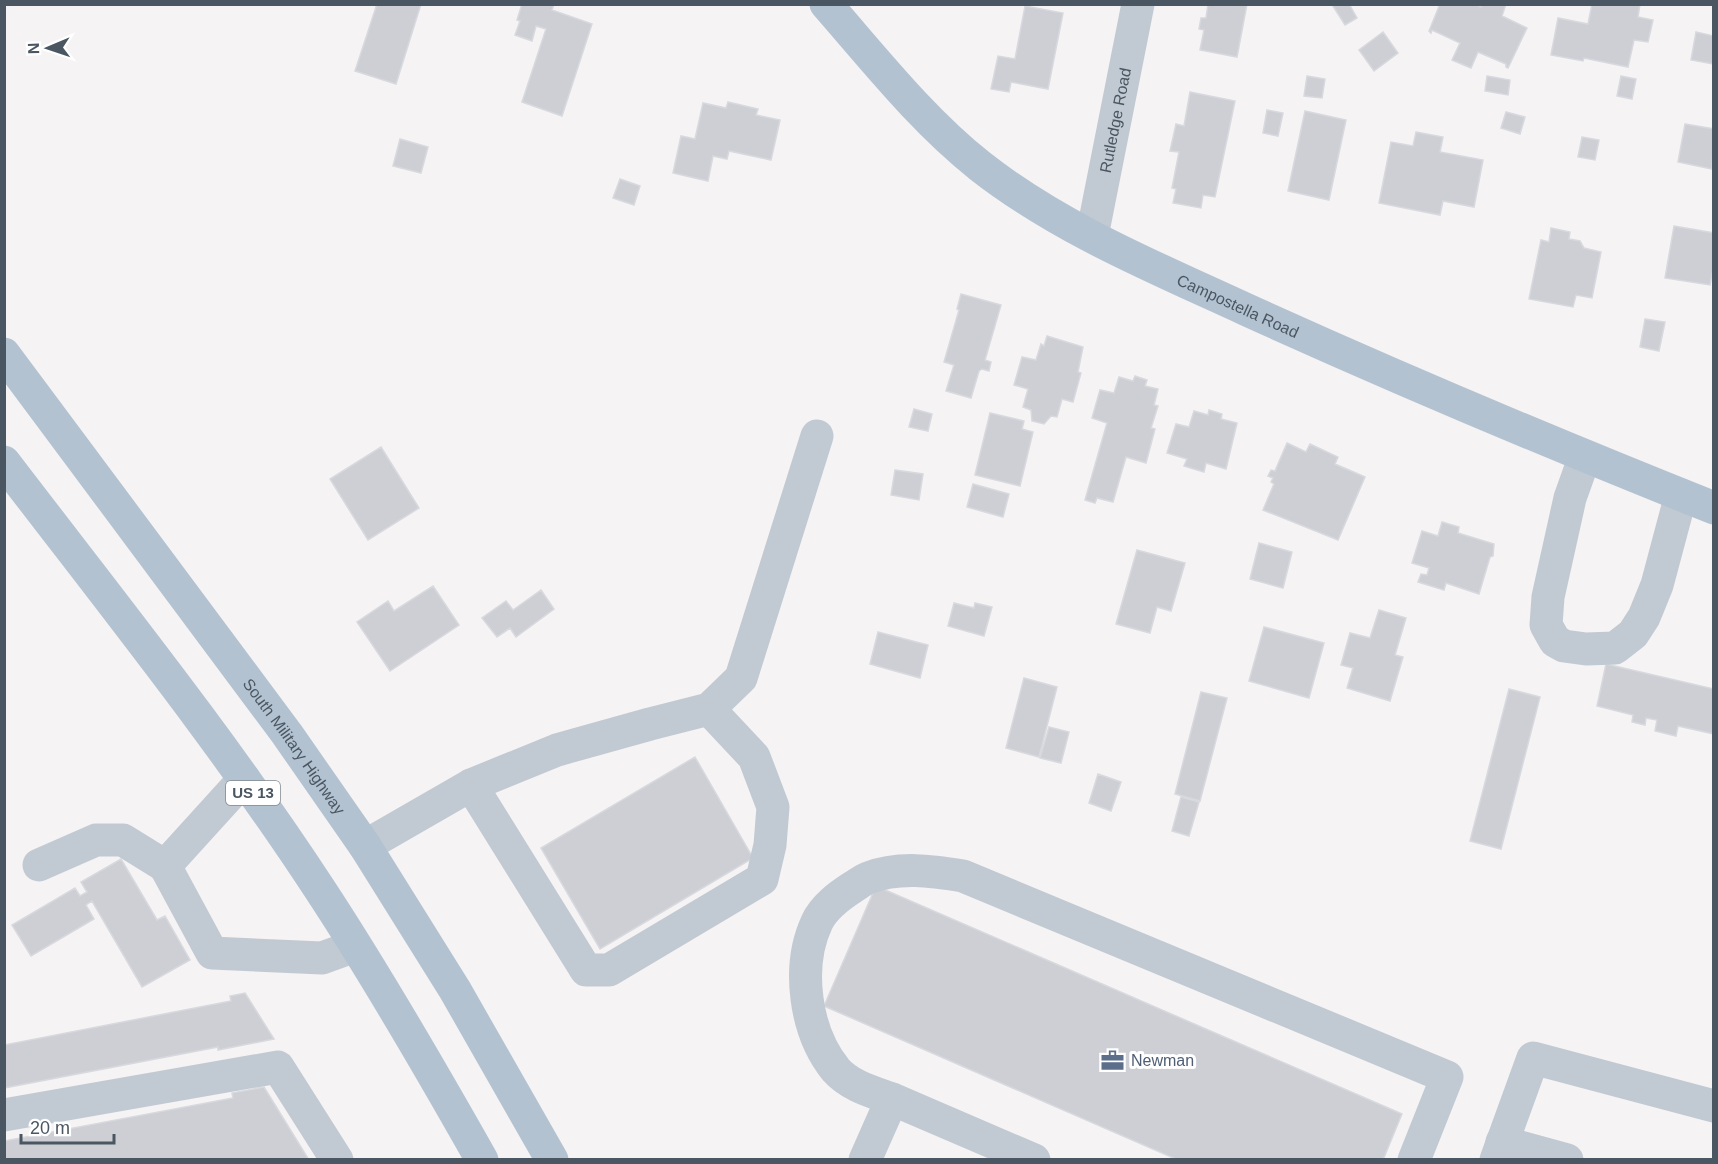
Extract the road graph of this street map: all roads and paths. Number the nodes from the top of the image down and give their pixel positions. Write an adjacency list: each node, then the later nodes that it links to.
1 (826, 4): 3 (main road, Campostella Road)
2 (1138, 4): 3 (street, Rutledge Road)
3 (1092, 236): 6 (main road, Campostella Road)
4 (4, 354): 13 (main road, South Military Highway)
5 (817, 436): 10 (street)
6 (1585, 456): 8 (main road, Campostella Road); 8 (street)
7 (4, 462): 11 (main road, US 13)
8 (1680, 495): 9 (main road, Campostella Road)
9 (1713, 508)
10 (710, 709): 12 (street); 12 (street)
11 (244, 779): 15 (street); 16 (main road, US 13)
12 (471, 785): 13 (street)
13 (365, 846): 23 (main road, South Military Highway)
14 (39, 866): 15 (street)
15 (165, 866): 16 (street)
16 (355, 946): 22 (main road, US 13)
17 (892, 1099): 24 (street); 25 (street); 26 (street)
18 (1713, 1107): 20 (street)
19 (4, 1115): 21 (street)
20 (1499, 1151): 27 (street)
21 (337, 1160)
22 (482, 1160)
23 (552, 1160)
24 (866, 1160)
25 (1034, 1160)
26 (1414, 1160)
27 (1567, 1160)

